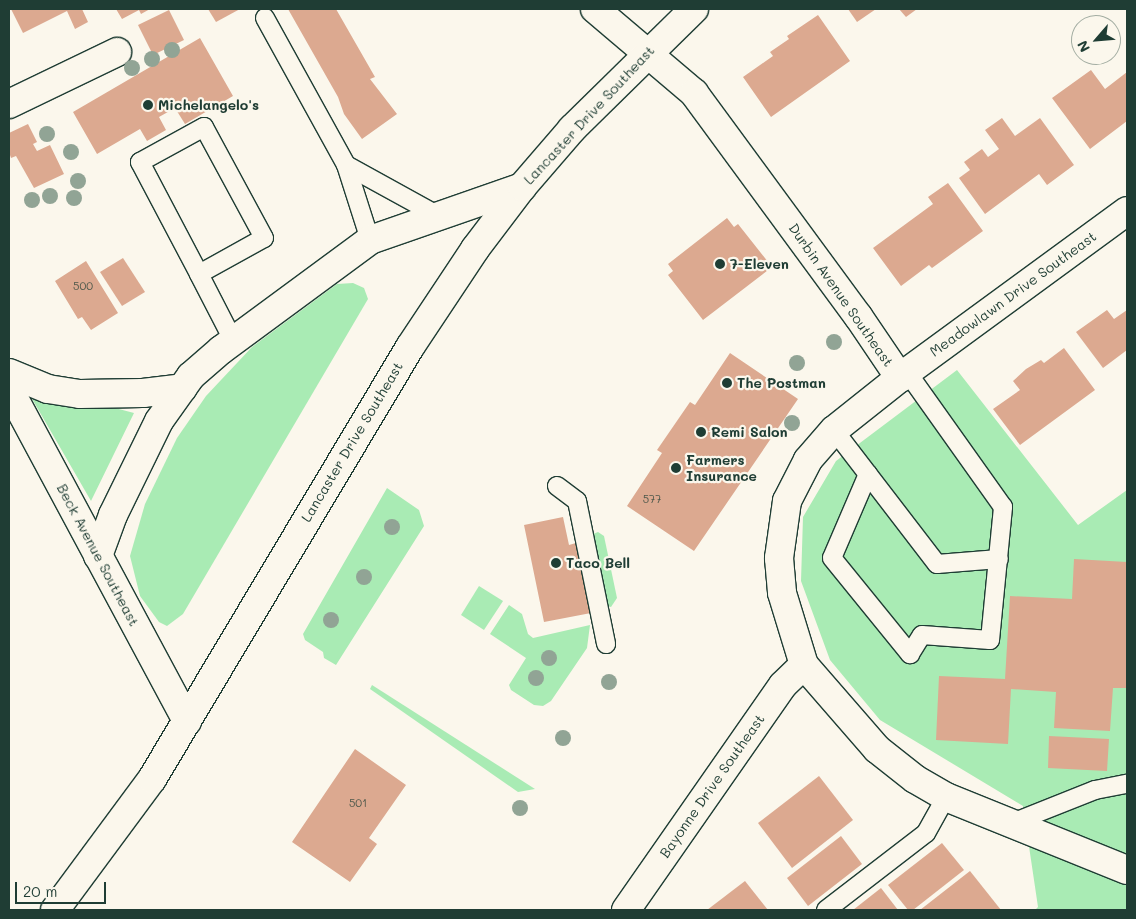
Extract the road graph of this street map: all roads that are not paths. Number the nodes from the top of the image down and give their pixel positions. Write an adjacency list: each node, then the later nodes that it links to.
1 (595, 9): 5 (street, Durbin Avenue Southeast)
2 (694, 9): 5 (street, Lancaster Drive Southeast)
3 (265, 18): 7 (lane)
4 (117, 52): 6 (street)
5 (646, 53): 8 (street, Lancaster Drive Southeast); 15 (street, Durbin Avenue Southeast)
6 (9, 104)
7 (346, 165): 10 (lane); 11 (lane)
8 (522, 187): 10 (street); 25 (street, Lancaster Drive Southeast)
9 (1127, 211): 15 (street, Meadowlawn Drive Southeast)
10 (438, 215): 11 (street)
11 (370, 240): 13 (street)
12 (199, 274): 12 (lane); 13 (lane)
13 (233, 340): 16 (street)
14 (9, 373): 16 (street)
15 (904, 375): 18 (street, Durbin Avenue Southeast); 22 (lane)
16 (183, 388): 21 (street)
17 (9, 389): 21 (street, Beck Avenue Southeast)
18 (834, 430): 19 (lane); 24 (street, Durbin Avenue Southeast)
19 (868, 474): 22 (lane); 22 (lane)
20 (557, 486): 23 (lane)
21 (98, 556): 25 (street, Beck Avenue Southeast)
22 (999, 559)
23 (606, 644)
24 (804, 665): 27 (street); 31 (street, Bayonne Drive Southeast)
25 (187, 721): 30 (street, Lancaster Drive Southeast)
26 (1127, 784): 28 (lane)
27 (946, 797): 28 (street); 32 (lane)
28 (1012, 823): 29 (street)
29 (1127, 870)
30 (55, 910)
31 (626, 910)
32 (826, 910)

